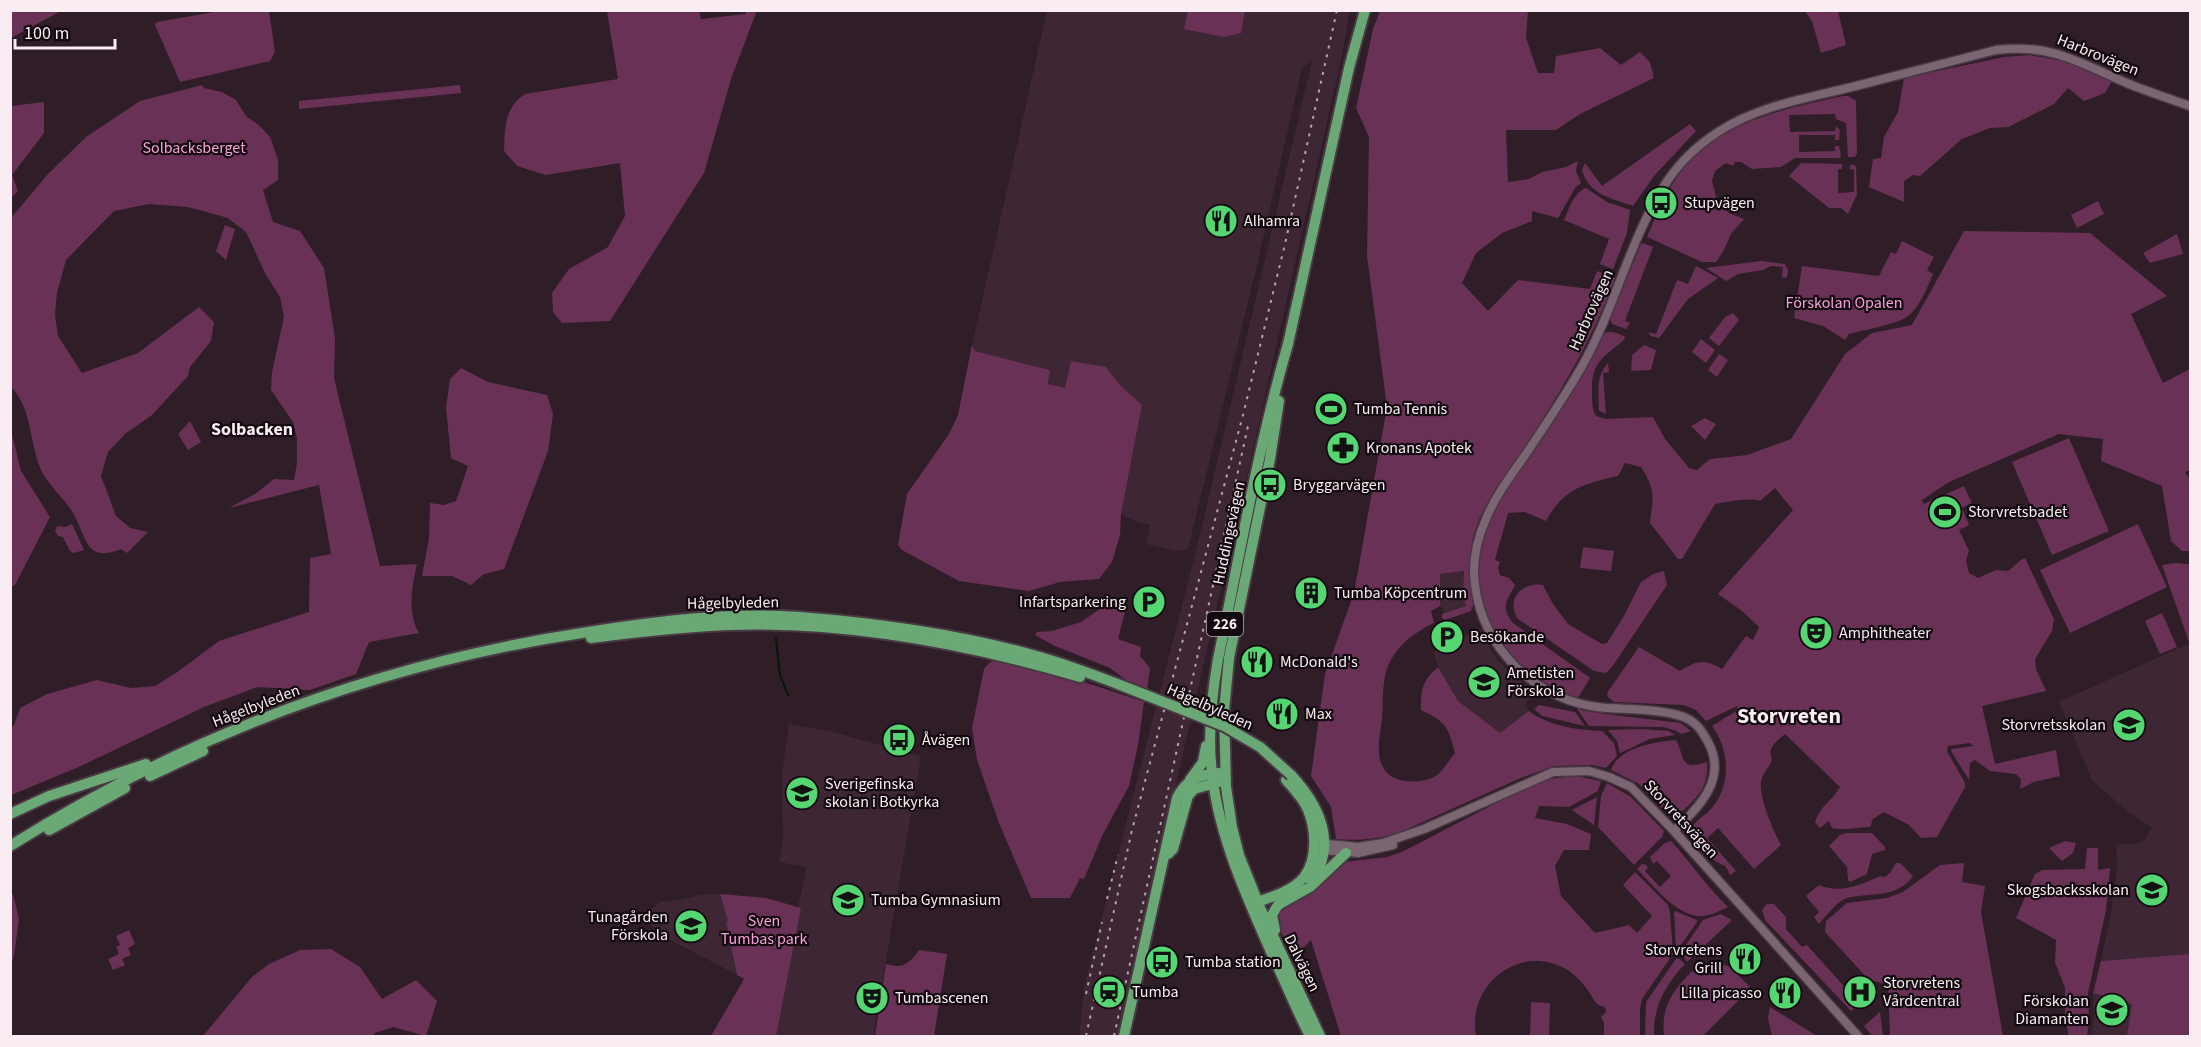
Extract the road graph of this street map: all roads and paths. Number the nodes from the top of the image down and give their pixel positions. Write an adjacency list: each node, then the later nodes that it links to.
1 (1365, 10): 3 (main road, Huddingevägen / 226)
2 (2190, 106): 14 (street, Harbrovägen)
3 (1288, 344): 5 (main road, Huddingevägen / 226); 7 (main road, Huddingevägen / 226)
4 (1132, 692): 6 (main road, Hågelbyleden); 16 (main road, Hågelbyleden, bridge); 18 (main road, Hågelbyleden)
5 (1210, 731): 8 (main road, Huddingevägen / 226); 9 (main road)
6 (178, 754): 12 (main road); 15 (main road, Hågelbyleden)
7 (1225, 777): 8 (main road); 20 (main road, Huddingevägen / 226)
8 (1213, 778): 9 (main road); 10 (main road); 11 (main road, Huddingevägen / 226)
9 (1189, 781): 19 (main road)
10 (1188, 796): 11 (main road); 19 (main road)
11 (1217, 805): 22 (main road, Huddingevägen / 226)
12 (10, 814)
13 (1424, 829): 14 (street, Storvretsvägen); 16 (street, Storvretsvägen); 17 (street, Storvretsvägen)
14 (1674, 831): 27 (street, Storvretsvägen)
15 (10, 846)
16 (1318, 847): 17 (street, Storvretsvägen); 20 (main road); 21 (main road); 22 (main road)
17 (1346, 853): 21 (main road)
18 (10, 854)
19 (1164, 859): 24 (main road)
20 (1241, 860): 22 (main road, Huddingevägen / 226)
21 (1283, 901): 22 (main road); 23 (main road)
22 (1255, 907): 23 (main road, Dalvägen / 226); 25 (main road, Huddingevägen / 226)
23 (1313, 1021): 26 (main road, Dalvägen / 226)
24 (1124, 1036)
25 (1310, 1036)
26 (1320, 1036)
27 (1858, 1036)

